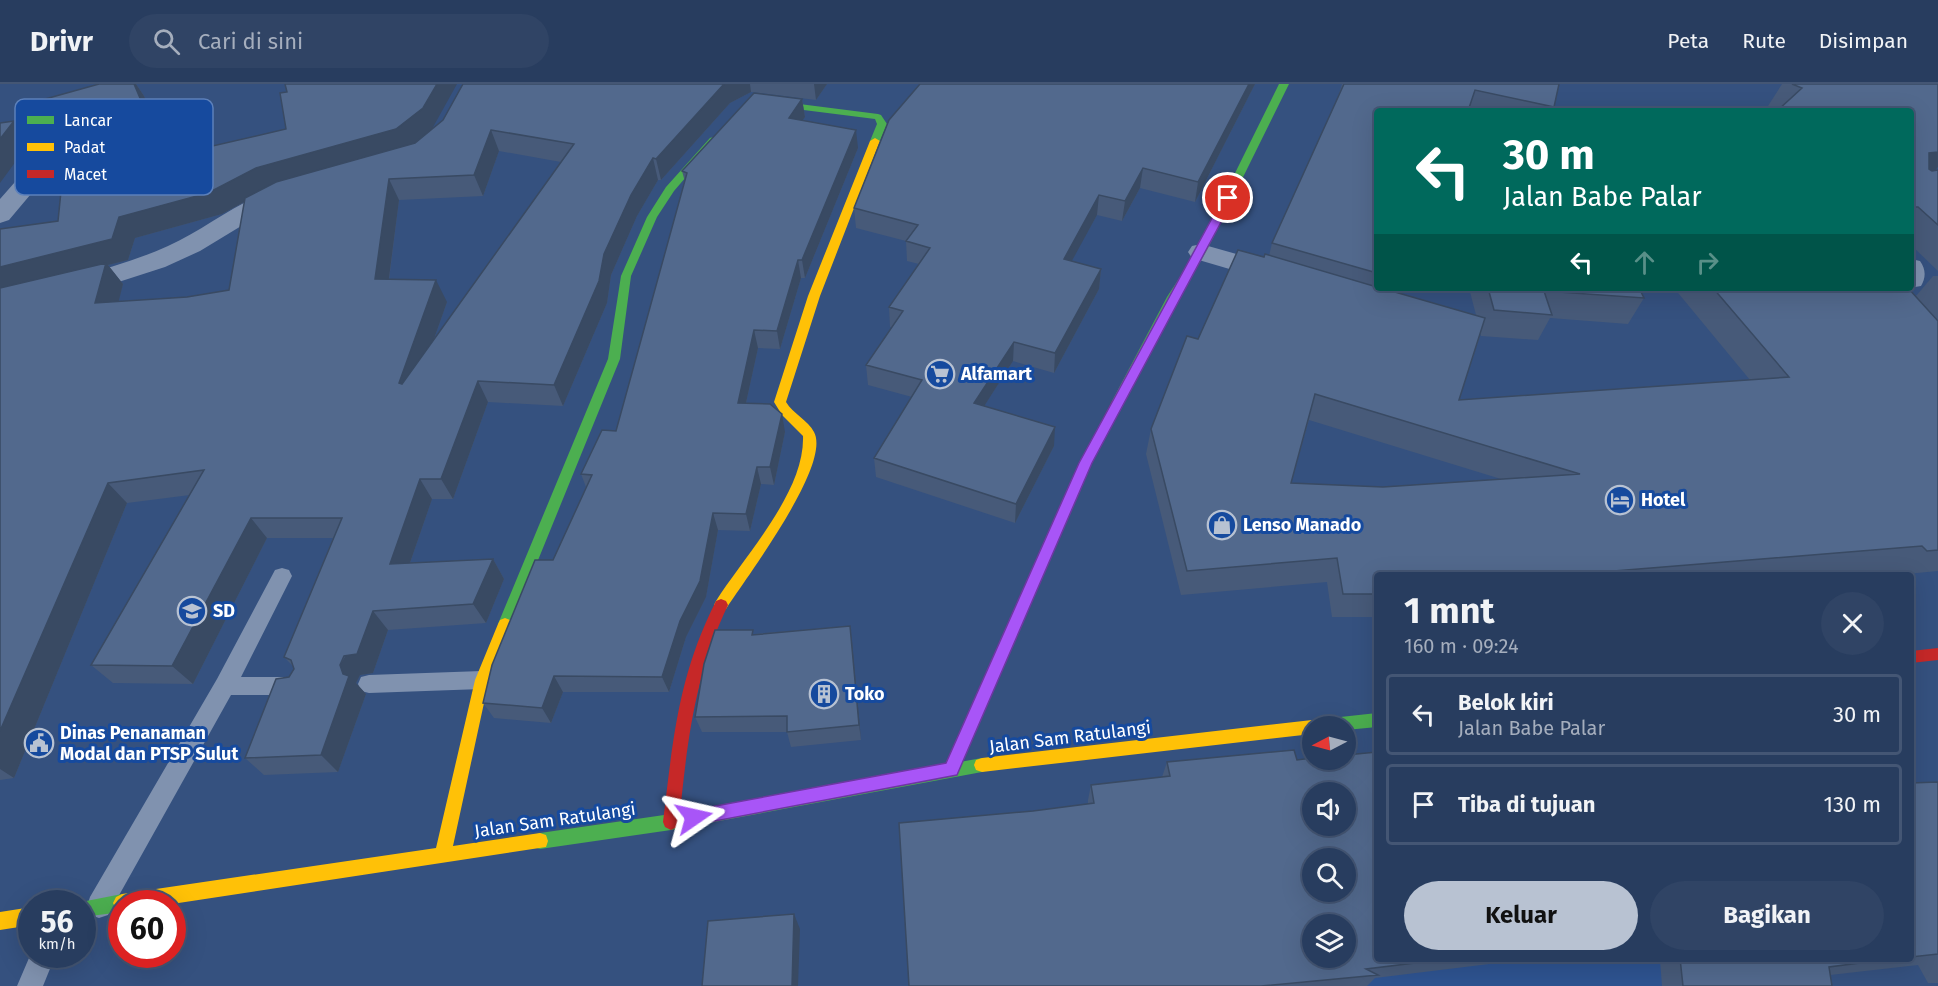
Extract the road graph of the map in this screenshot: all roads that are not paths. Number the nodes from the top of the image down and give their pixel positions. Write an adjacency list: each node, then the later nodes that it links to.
1 (1284, 84): 7 (street)
2 (746, 104): 21 (street)
3 (724, 126): 13 (street)
4 (310, 186): 9 (street)
5 (17, 195): 6 (street)
6 (0, 215)
7 (1201, 252): 8 (street); 20 (street)
8 (1301, 282)
9 (0, 303)
10 (282, 576): 15 (lane)
11 (1938, 654): 12 (street)
12 (1914, 657)
13 (482, 680): 14 (lane); 22 (street)
14 (369, 684)
15 (225, 686): 16 (lane); 24 (lane)
16 (298, 686)
17 (1374, 720): 18 (street)
18 (1356, 722)
19 (1302, 728): 20 (street, Jalan Sam Ratulangi)
20 (951, 769): 21 (street, Jalan Sam Ratulangi)
21 (671, 822): 22 (street, Jalan Sam Ratulangi)
22 (443, 854): 23 (street, Jalan Sam Ratulangi)
23 (186, 893)
24 (96, 900)
25 (18, 918): 26 (street)
26 (0, 921)
27 (37, 968): 28 (lane)
28 (30, 986)

